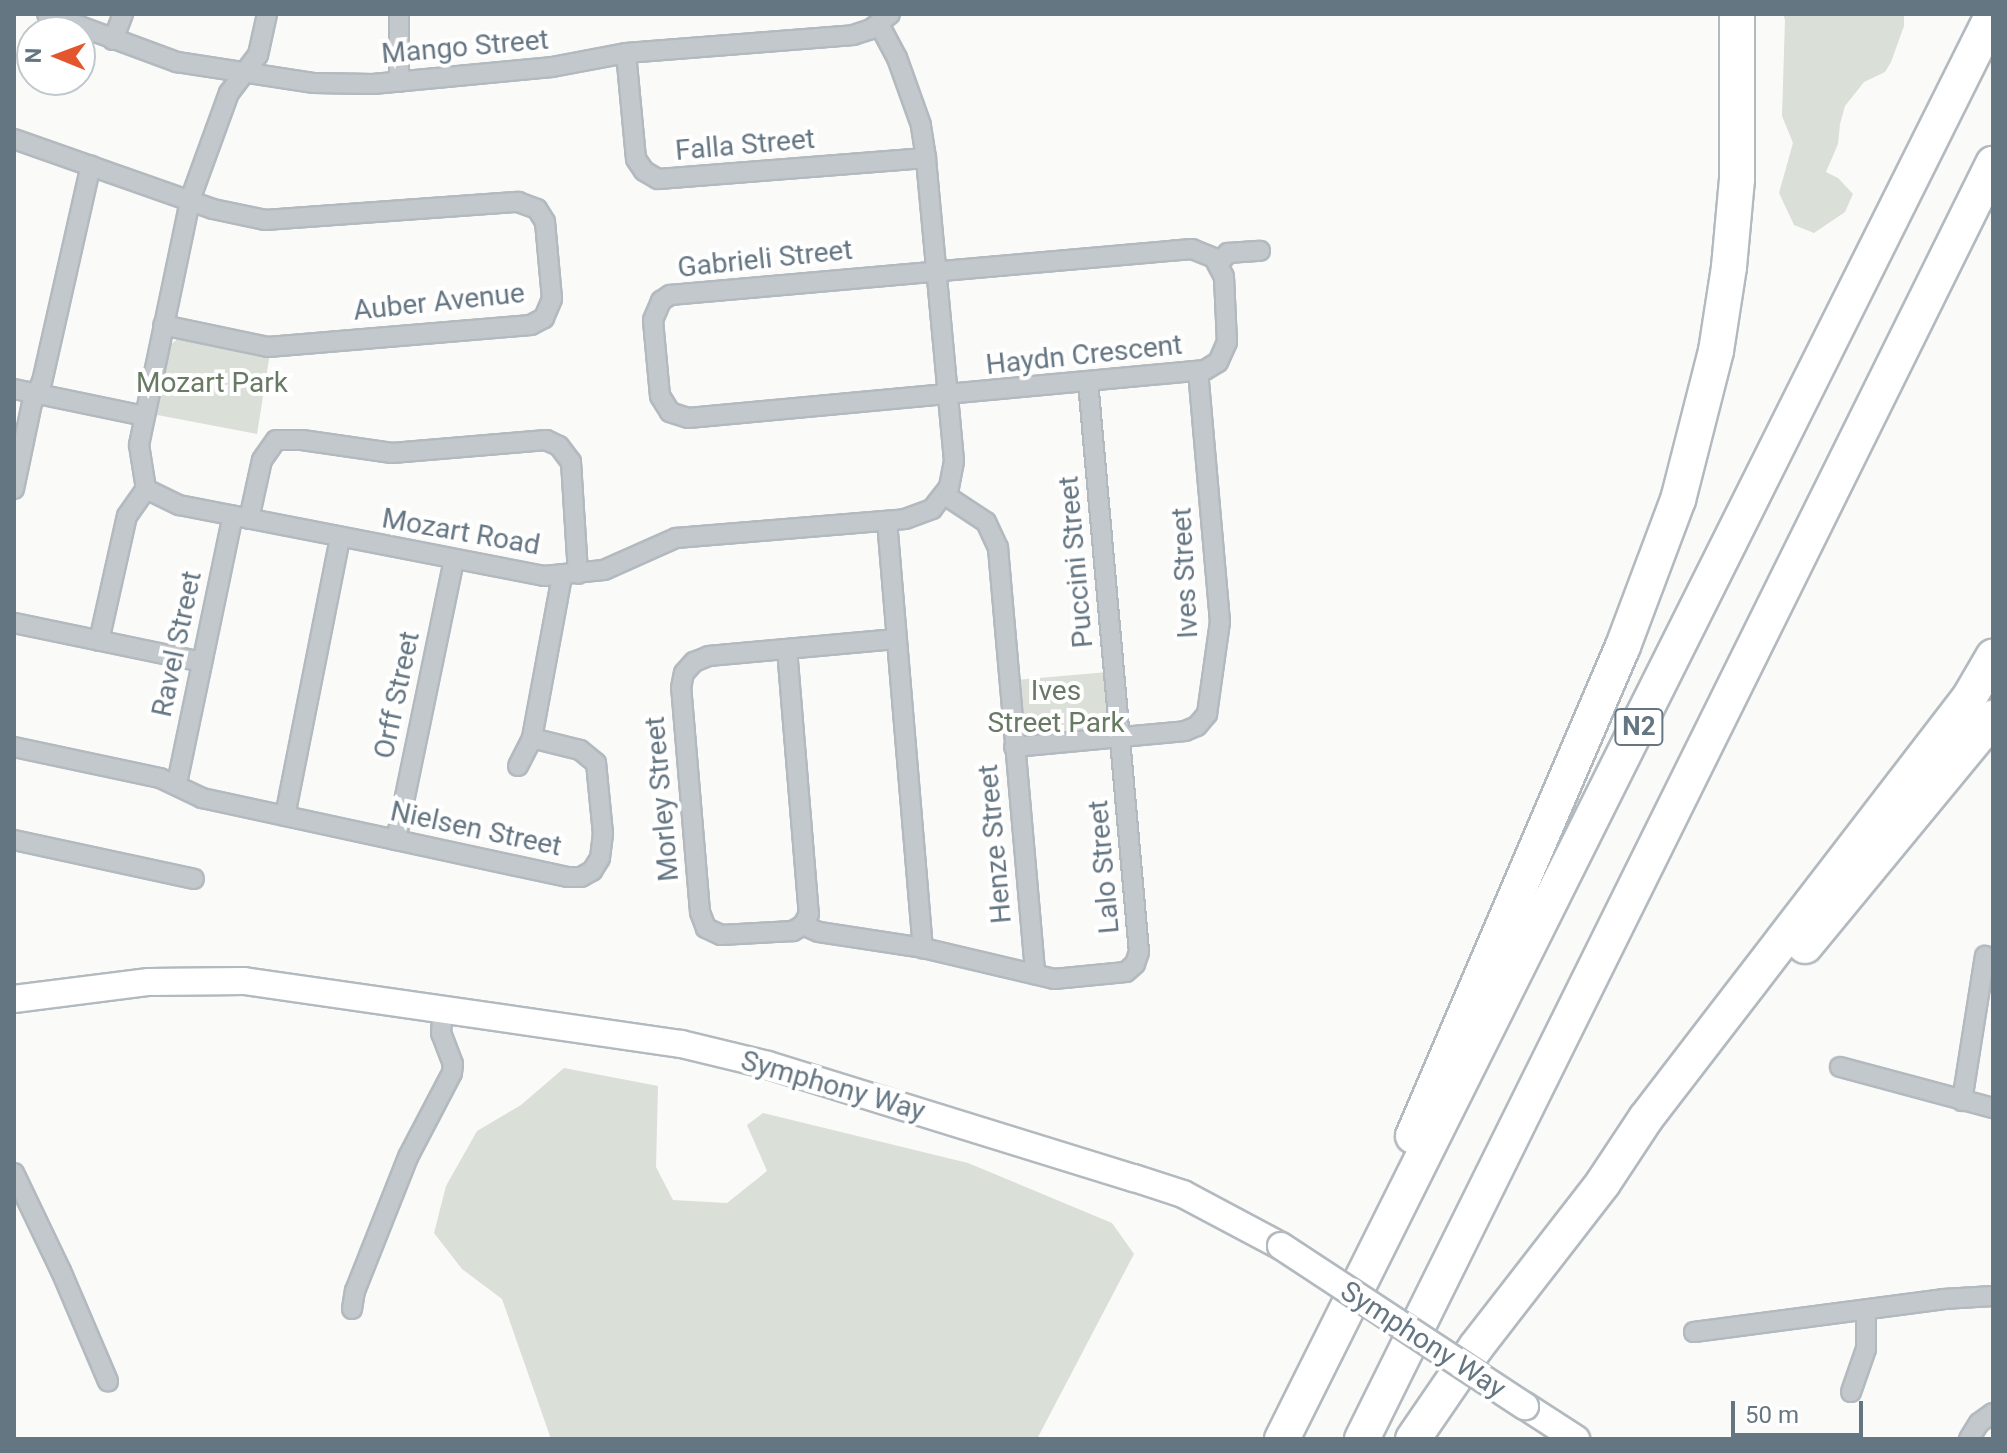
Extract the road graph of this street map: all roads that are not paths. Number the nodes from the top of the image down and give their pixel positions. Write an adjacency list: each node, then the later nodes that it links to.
1 (47, 14): 8 (street, Mango Street)
2 (123, 14): 8 (street)
3 (267, 14): 10 (street)
4 (399, 14): 11 (street)
5 (1737, 14): 71 (highway)
6 (1993, 14): 72 (highway, N2)
7 (884, 19): 9 (street, Mango Street); 13 (street)
8 (113, 40): 10 (street, Mango Street)
9 (626, 53): 11 (street, Mango Street); 13 (street, Falla Street)
10 (241, 74): 11 (street, Mango Street); 16 (street)
11 (399, 82)
12 (14, 139): 15 (street)
13 (926, 158): 19 (street)
14 (1993, 164): 73 (highway, N2)
15 (91, 165): 16 (street); 24 (street)
16 (190, 200): 20 (street); 20 (street, Auber Avenue)
17 (1260, 251): 18 (street)
18 (1218, 264): 19 (street); 21 (street, Haydn Crescent)
19 (936, 270): 25 (street); 25 (street, Gabrieli Street)
20 (163, 325): 26 (street)
21 (1198, 372): 22 (street, Haydn Crescent); 43 (street, Ives Street)
22 (1088, 382): 25 (street, Haydn Crescent); 43 (street, Puccini Street)
23 (14, 389): 24 (street)
24 (37, 393): 26 (street); 27 (street)
25 (948, 396): 29 (street)
26 (144, 416): 28 (street)
27 (14, 489)
28 (146, 489): 30 (street, Mozart Road); 37 (street)
29 (945, 495): 31 (street, Mozart Road); 45 (street, Henze Street)
30 (241, 518): 32 (street, Mozart Road); 34 (street, Ravel Street); 40 (street, Ravel Street)
31 (887, 521): 34 (street, Mozart Road); 36 (street)
32 (340, 537): 33 (street, Mozart Road); 48 (street)
33 (454, 561): 34 (street, Mozart Road); 50 (street, Orff Street)
34 (570, 575): 42 (street)
35 (14, 623): 37 (street)
36 (895, 639): 38 (street, Morley Street); 54 (street)
37 (99, 641): 40 (street)
38 (787, 649): 52 (street); 52 (street, Morley Street)
39 (1993, 657): 63 (highway)
40 (202, 662): 47 (street, Ravel Street)
41 (1993, 718): 63 (highway)
42 (532, 738): 46 (street); 50 (street, Nielsen Street)
43 (1120, 738): 45 (street, Ives Street); 56 (street, Lalo Street)
44 (14, 747): 47 (street)
45 (1014, 747): 56 (street, Henze Street)
46 (518, 766)
47 (177, 783): 48 (street)
48 (285, 816): 50 (street, Nielsen Street)
49 (14, 840): 51 (street)
50 (396, 840)
51 (194, 879)
52 (803, 925): 53 (street, Morley Street)
53 (858, 936): 54 (street, Lalo Street)
54 (923, 948): 56 (street, Lalo Street)
55 (1985, 956): 60 (street)
56 (1035, 974)
57 (14, 999): 58 (main road, Symphony Way)
58 (443, 1007): 65 (street); 75 (main road, Symphony Way, bridge)
59 (1840, 1067): 60 (street)
60 (1962, 1101): 61 (street)
61 (1993, 1108)
62 (14, 1173): 68 (street)
63 (1603, 1183): 74 (highway)
64 (1993, 1296): 66 (street)
65 (352, 1309)
66 (1866, 1311): 67 (street); 69 (street)
67 (1694, 1332)
68 (108, 1381)
69 (1851, 1392)
70 (1993, 1413): 76 (street)
71 (1276, 1439)
72 (1282, 1439)
73 (1362, 1439)
74 (1413, 1439)
75 (1576, 1439)
76 (1969, 1439)

